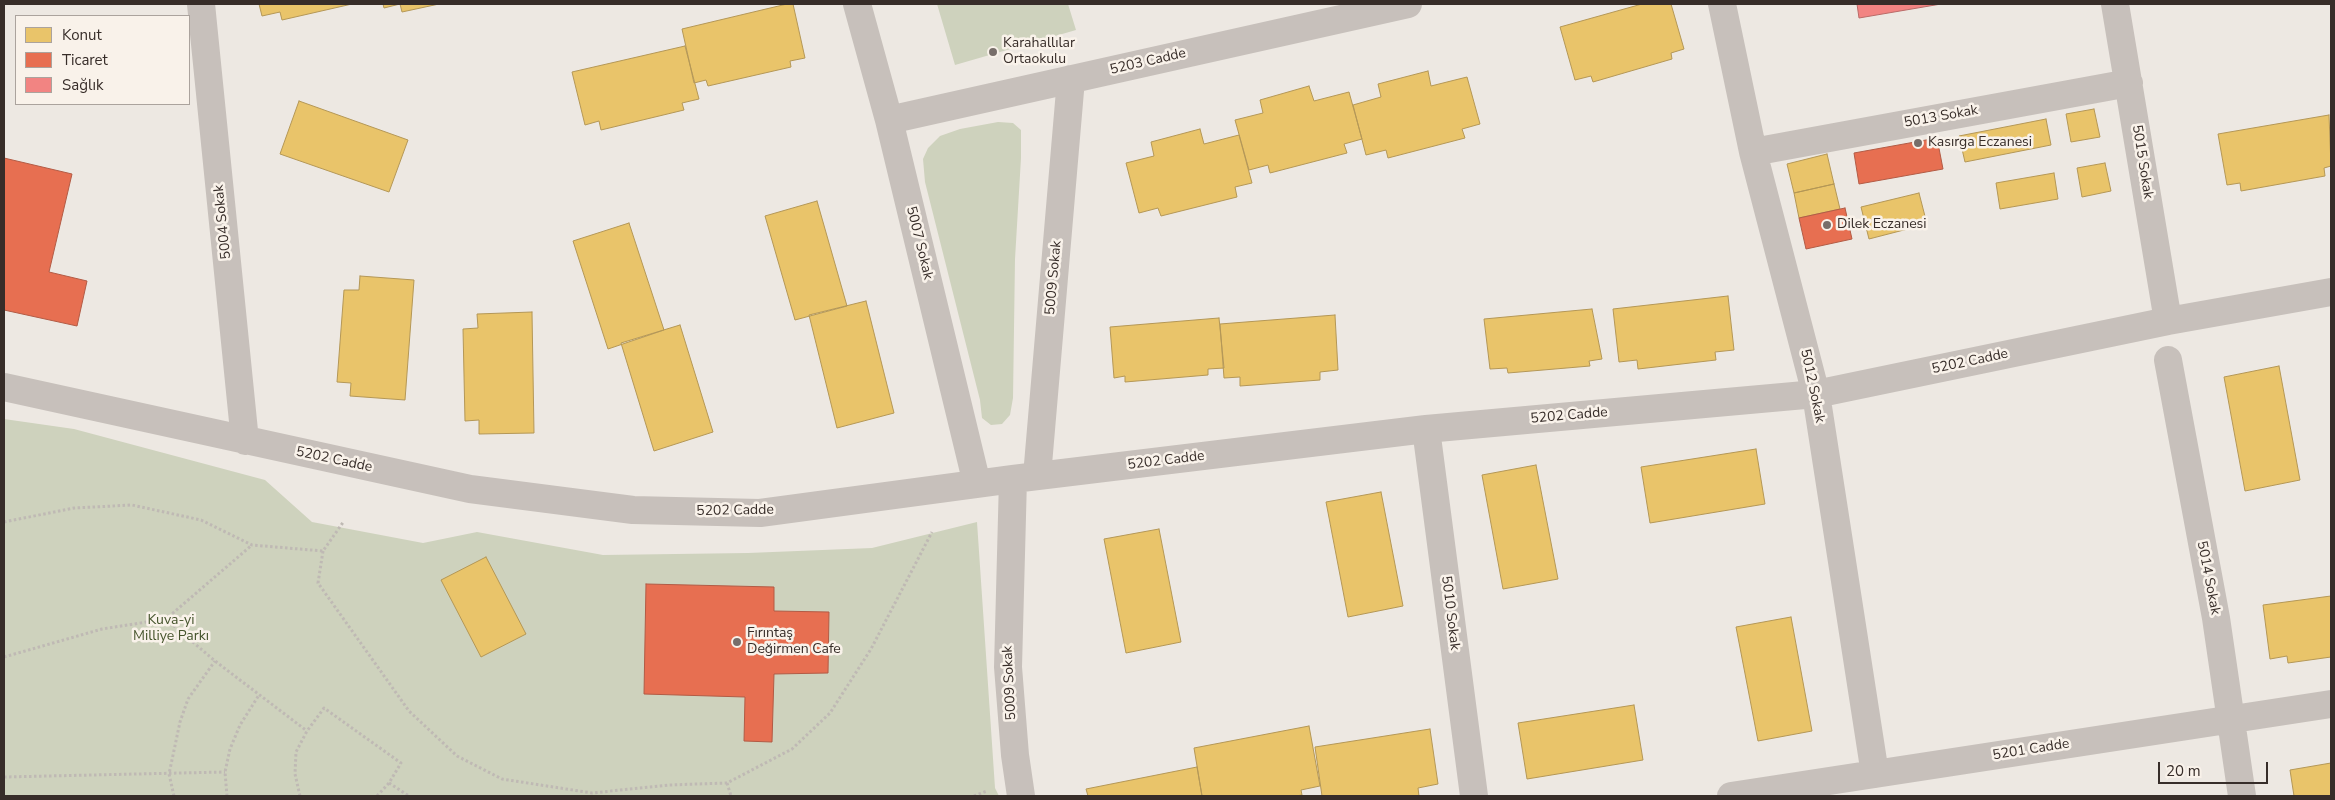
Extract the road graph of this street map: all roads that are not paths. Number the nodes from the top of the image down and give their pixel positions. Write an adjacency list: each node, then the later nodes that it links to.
1 (201, 4): 16 (street, 5004 Sokak)
2 (857, 4): 8 (street, 5007 Sokak)
3 (1408, 4): 6 (street, 5203 Cadde)
4 (1722, 4): 9 (street, 5012 Sokak)
5 (2115, 4): 7 (street, 5015 Sokak)
6 (1071, 79): 8 (street, 5203 Cadde); 17 (street, 5009 Sokak)
7 (2129, 83): 9 (street, 5013 Sokak); 11 (street, 5015 Sokak)
8 (889, 120): 18 (street, 5007 Sokak)
9 (1753, 152): 14 (street, 5012 Sokak)
10 (2331, 292): 11 (street, 5202 Cadde)
11 (2168, 321): 14 (street, 5202 Cadde)
12 (2168, 360): 20 (street, 5014 Sokak)
13 (4, 387): 16 (street, 5202 Cadde)
14 (1816, 394): 15 (street, 5202 Cadde); 21 (street, 5012 Sokak)
15 (1426, 430): 17 (street, 5202 Cadde); 23 (street, 5010 Sokak)
16 (245, 441): 18 (street, 5202 Cadde)
17 (1025, 478): 18 (street, 5202 Cadde); 22 (street, 5009 Sokak)
18 (977, 484)
19 (2331, 704): 20 (street, 5201 Cadde)
20 (2232, 719): 21 (street, 5201 Cadde); 25 (street, 5014 Sokak)
21 (1875, 774): 24 (street, 5201 Cadde)
22 (1021, 796)
23 (1474, 796)
24 (1731, 796)
25 (2242, 796)

